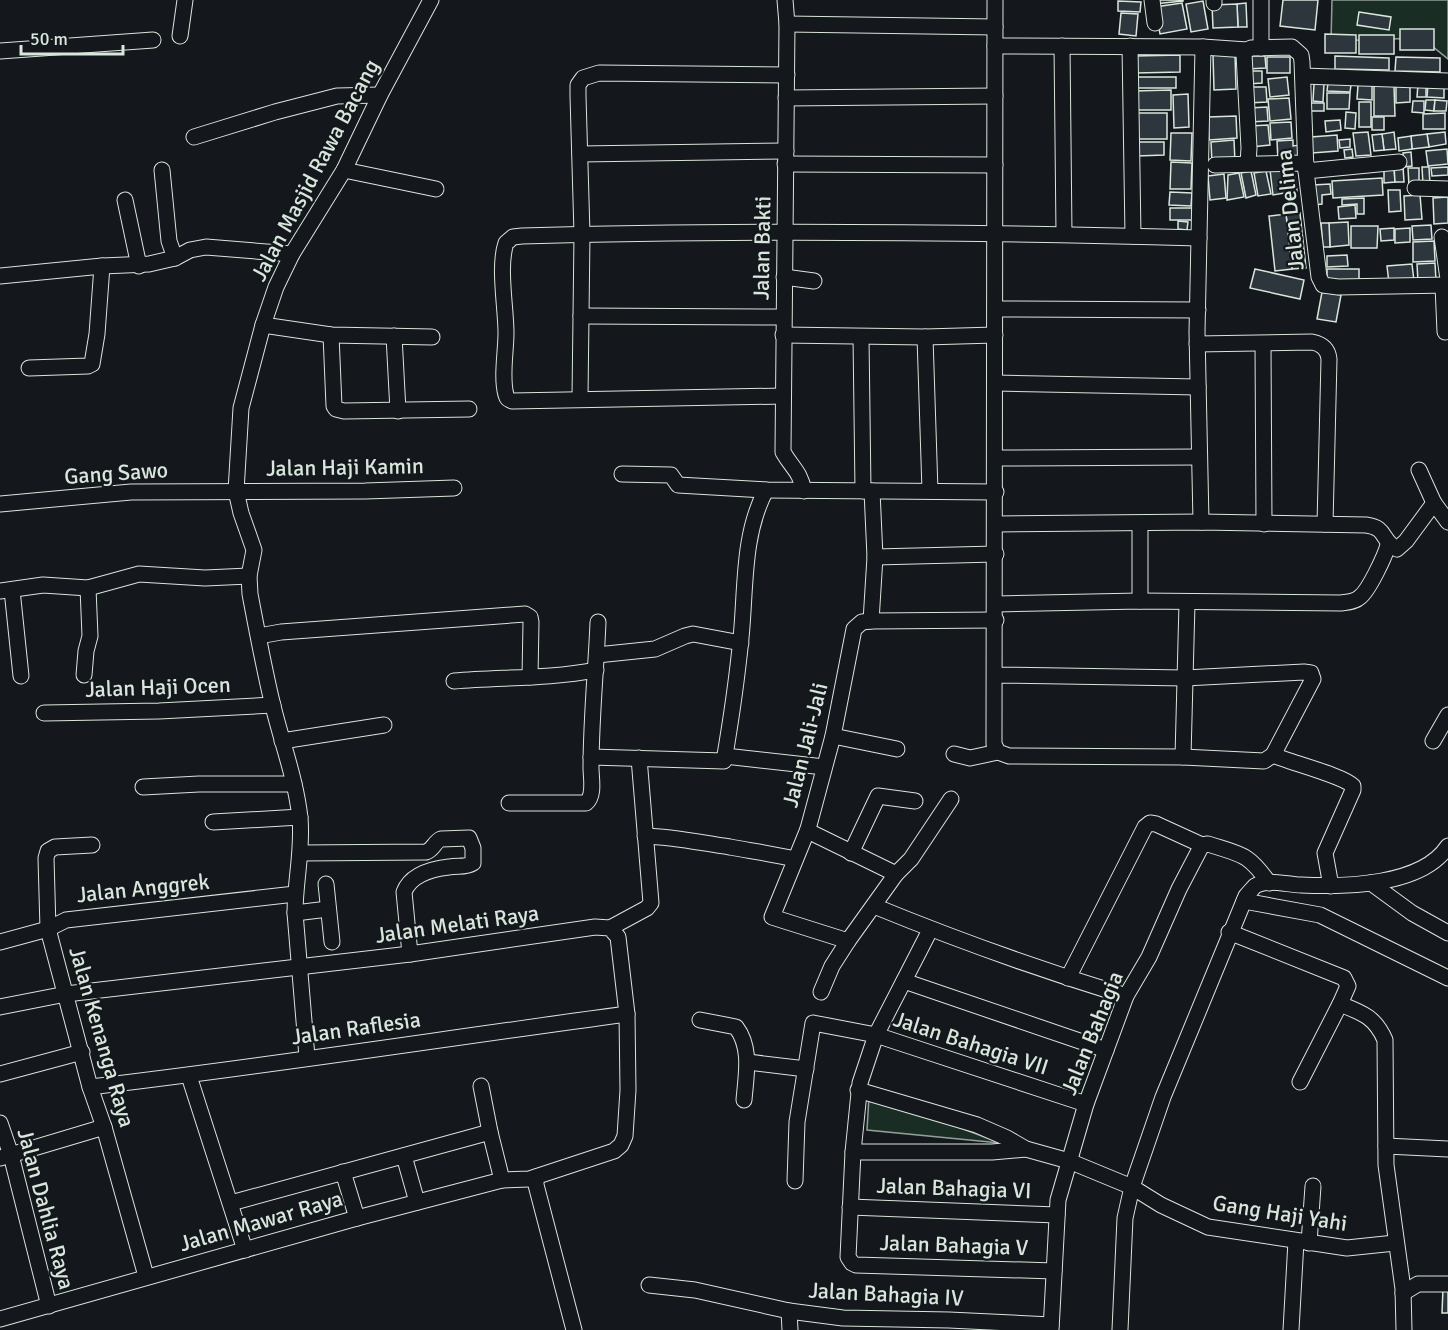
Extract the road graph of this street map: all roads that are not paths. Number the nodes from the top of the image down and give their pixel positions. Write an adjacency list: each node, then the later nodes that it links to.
1 (185, 0): 10 (street)
2 (431, 0): 21 (street, Jalan Masjid Rawa Bacang)
3 (785, 0): 8 (street, Jalan Bakti)
4 (995, 0): 9 (street)
5 (1152, 0): 7 (street)
6 (1261, 0): 16 (street)
7 (1155, 23)
8 (787, 24): 9 (street); 18 (street, Jalan Bakti)
9 (995, 27): 12 (street)
10 (180, 36)
11 (153, 40): 17 (street)
12 (995, 46): 13 (street); 22 (street)
13 (1062, 46): 14 (street); 41 (street)
14 (1130, 46): 15 (street); 42 (street)
15 (1203, 46): 16 (street); 44 (street)
16 (1254, 49): 19 (street, Jalan Delima); 28 (street)
17 (0, 51)
18 (786, 75): 23 (street, Jalan Bakti); 25 (street)
19 (1303, 76): 20 (street); 31 (street, Jalan Delima)
20 (1448, 81)
21 (380, 95): 24 (street); 32 (street, Jalan Masjid Rawa Bacang)
22 (995, 96): 23 (street); 29 (street)
23 (786, 98): 26 (street, Jalan Bakti)
24 (194, 136)
25 (580, 154): 26 (street); 40 (street)
26 (786, 158): 29 (street); 38 (street, Jalan Bakti)
27 (1399, 162): 31 (street)
28 (1248, 163): 30 (street); 31 (street)
29 (995, 165): 39 (street)
30 (1215, 165)
31 (1306, 167): 52 (street, Jalan Delima)
32 (344, 170): 35 (street); 45 (street, Jalan Masjid Rawa Bacang)
33 (162, 171): 46 (street)
34 (1416, 188): 36 (street)
35 (436, 189)
36 (1448, 189)
37 (125, 200): 48 (street)
38 (784, 231): 39 (street); 40 (street); 50 (street, Jalan Bakti)
39 (995, 232): 41 (street); 53 (street)
40 (582, 234): 55 (street); 72 (street)
41 (1064, 234): 42 (street)
42 (1133, 236): 44 (street)
43 (1442, 237): 52 (street)
44 (1198, 238): 54 (street)
45 (292, 254): 46 (street); 57 (street, Jalan Masjid Rawa Bacang)
46 (175, 258): 48 (street)
47 (102, 266): 48 (street); 49 (street); 68 (street)
48 (139, 266)
49 (0, 276)
50 (784, 278): 51 (street); 56 (street, Jalan Bakti)
51 (813, 280)
52 (1446, 283): 58 (street)
53 (995, 309): 54 (street); 61 (street)
54 (1198, 310): 66 (street)
55 (581, 316): 56 (street); 72 (street)
56 (783, 317): 60 (street, Jalan Bakti)
57 (263, 325): 59 (street); 81 (street, Jalan Masjid Rawa Bacang)
58 (1445, 332)
59 (332, 335): 62 (street); 74 (street)
60 (783, 335): 64 (street); 71 (street, Jalan Bakti)
61 (995, 335): 65 (street); 69 (street)
62 (394, 336): 63 (street); 74 (street)
63 (432, 337)
64 (861, 337): 65 (street); 83 (street)
65 (925, 337): 84 (street)
66 (1197, 344): 67 (street); 70 (street)
67 (1263, 344): 92 (street); 93 (street)
68 (28, 368)
69 (995, 383): 70 (street); 75 (street)
70 (1198, 387): 76 (street)
71 (783, 396): 72 (street); 82 (street, Jalan Bakti)
72 (580, 398)
73 (469, 409): 74 (street)
74 (398, 411)
75 (996, 458): 76 (street); 85 (street)
76 (1199, 458): 88 (street)
77 (1419, 470): 86 (street)
78 (622, 474): 80 (street)
79 (454, 488): 81 (street, Jalan Haji Kamin)
80 (766, 490): 82 (street); 107 (street)
81 (236, 491): 87 (street, Gang Sawo); 97 (street, Jalan Masjid Rawa Bacang)
82 (804, 491): 83 (street)
83 (868, 491): 84 (street); 96 (street)
84 (930, 491): 85 (street)
85 (996, 492): 90 (street)
86 (1434, 503): 89 (street); 94 (street)
87 (0, 504)
88 (1201, 522): 91 (street); 92 (street)
89 (1448, 522)
90 (996, 524): 91 (street); 95 (street)
91 (1140, 524): 100 (street)
92 (1264, 524): 93 (street)
93 (1324, 524): 94 (street)
94 (1389, 545): 101 (street)
95 (996, 554): 96 (street); 102 (street)
96 (874, 557): 104 (street)
97 (249, 576): 98 (street); 106 (street, Jalan Masjid Rawa Bacang)
98 (88, 588): 99 (street); 110 (street)
99 (6, 590): 109 (street)
100 (1140, 601): 101 (street); 102 (street)
101 (1187, 603): 113 (street)
102 (996, 604): 103 (street)
103 (996, 620): 104 (street); 111 (street)
104 (871, 621): 119 (street, Jalan Jali-Jali)
105 (598, 622): 108 (street)
106 (259, 636): 112 (street); 115 (street, Jalan Masjid Rawa Bacang)
107 (741, 643): 108 (street); 126 (street)
108 (596, 663): 112 (street); 127 (street)
109 (21, 675)
110 (84, 675)
111 (995, 675): 113 (street); 123 (street)
112 (530, 677): 114 (street)
113 (1185, 678): 125 (street); 128 (street)
114 (454, 681)
115 (273, 705): 116 (street, Jalan Haji Ocen); 120 (street, Jalan Masjid Rawa Bacang)
116 (44, 713)
117 (1448, 715): 121 (street)
118 (384, 725): 120 (street)
119 (833, 736): 122 (street); 130 (street, Jalan Jali-Jali)
120 (282, 741): 131 (street, Jalan Masjid Rawa Bacang)
121 (1434, 741)
122 (897, 749)
123 (998, 752): 124 (street); 128 (street)
124 (954, 754)
125 (1273, 755): 128 (street); 150 (street)
126 (725, 756): 129 (street); 130 (street)
127 (591, 757): 129 (street); 135 (street)
128 (1183, 757)
129 (639, 758): 139 (street)
130 (824, 767): 138 (street, Jalan Jali-Jali)
131 (294, 784): 132 (street); 136 (street, Jalan Masjid Rawa Bacang)
132 (143, 787)
133 (951, 799): 146 (street)
134 (915, 801): 144 (street)
135 (509, 803)
136 (300, 817): 137 (street); 143 (street, Jalan Masjid Rawa Bacang)
137 (213, 822)
138 (808, 829): 144 (street, Jalan Jali-Jali); 145 (street)
139 (645, 836): 145 (street); 157 (street)
140 (1202, 844): 147 (street); 166 (street); 171 (street, Jalan Bahagia)
141 (92, 846): 156 (street, Jalan Kenanga Raya)
142 (1448, 846): 148 (street)
143 (301, 853): 151 (street, Jalan Masjid Rawa Bacang); 164 (street)
144 (851, 853): 146 (street, Jalan Jali-Jali)
145 (795, 859): 161 (street)
146 (896, 874): 153 (street)
147 (1269, 883): 150 (street); 152 (street)
148 (1371, 883): 150 (street); 159 (street)
149 (326, 885): 154 (street)
150 (1331, 886)
151 (295, 894): 155 (street, Jalan Masjid Rawa Bacang); 156 (street, Jalan Anggrek)
152 (1244, 901): 158 (street); 167 (street)
153 (874, 906): 161 (street); 166 (street)
154 (328, 909): 155 (street); 163 (street)
155 (295, 913): 165 (street, Jalan Masjid Rawa Bacang)
156 (48, 928): 162 (street, Jalan Anggrek); 170 (street, Jalan Kenanga Raya)
157 (610, 928): 164 (street, Jalan Melati Raya); 174 (street)
158 (1229, 932): 172 (street); 206 (street)
159 (1448, 933)
160 (927, 936): 168 (street)
161 (848, 941): 169 (street)
162 (0, 942)
163 (332, 942)
164 (410, 954): 165 (street, Jalan Melati Raya)
165 (299, 966): 170 (street, Jalan Melati Raya); 179 (street, Jalan Masjid Rawa Bacang)
166 (1068, 978): 171 (street)
167 (1448, 978)
168 (904, 981): 176 (street); 177 (street)
169 (821, 992)
170 (66, 994): 173 (street, Jalan Melati Raya); 178 (street, Jalan Kenanga Raya)
171 (1126, 996): 177 (street, Jalan Bahagia)
172 (1340, 1004): 184 (street); 194 (street)
173 (0, 1007)
174 (627, 1014): 179 (street, Jalan Raflesia); 202 (street)
175 (700, 1020): 180 (street)
176 (876, 1035): 181 (street, Jalan Bahagia VII); 187 (street); 189 (street, Jalan Bahagia VII)
177 (1106, 1050): 189 (street, Jalan Bahagia)
178 (82, 1052): 182 (street); 186 (street, Jalan Kenanga Raya)
179 (308, 1058): 183 (street, Jalan Raflesia)
180 (748, 1062): 181 (street); 188 (street)
181 (806, 1069): 204 (street)
182 (0, 1074)
183 (189, 1076): 186 (street, Jalan Raflesia); 208 (street)
184 (1300, 1082)
185 (481, 1086): 192 (street)
186 (90, 1087): 191 (street, Jalan Kenanga Raya)
187 (858, 1090): 195 (street); 197 (street)
188 (744, 1100)
189 (1086, 1104): 200 (street, Jalan Bahagia)
190 (0, 1123): 193 (street, Jalan Dahlia Raya)
191 (104, 1127): 199 (street); 216 (street, Jalan Kenanga Raya)
192 (490, 1132): 198 (street); 203 (street)
193 (2, 1139): 199 (street, Jalan Dahlia Raya)
194 (1386, 1146): 196 (street); 213 (street)
195 (1026, 1149): 197 (street); 200 (street, Gang Haji Yahi)
196 (1448, 1149)
197 (852, 1152): 209 (street)
198 (404, 1156): 201 (street); 207 (street)
199 (5, 1157): 220 (street, Jalan Dahlia Raya)
200 (1069, 1161): 206 (street, Gang Haji Yahi); 210 (street, Jalan Bahagia)
201 (343, 1172): 208 (street); 211 (street)
202 (536, 1177): 203 (street, Jalan Mawar Raya); 224 (street)
203 (502, 1180): 207 (street, Jalan Mawar Raya)
204 (795, 1181)
205 (1313, 1186): 212 (street)
206 (1132, 1187): 212 (street, Gang Haji Yahi); 226 (street)
207 (417, 1202): 211 (street, Jalan Mawar Raya)
208 (231, 1203): 214 (street)
209 (850, 1206): 210 (street, Jalan Bahagia VI); 215 (street, Jalan Bahagia V)
210 (1057, 1215): 215 (street, Jalan Bahagia)
211 (357, 1218): 214 (street, Jalan Mawar Raya)
212 (1303, 1242): 213 (street, Gang Haji Yahi); 227 (street)
213 (1395, 1243): 219 (street)
214 (245, 1250): 216 (street, Jalan Mawar Raya)
215 (1054, 1271): 223 (street, Jalan Bahagia)
216 (146, 1276): 220 (street, Jalan Mawar Raya)
217 (1448, 1284): 219 (street)
218 (649, 1285): 221 (street, Jalan Bahagia IV)
219 (1403, 1293): 228 (street)
220 (49, 1306): 222 (street, Jalan Mawar Raya)
221 (789, 1311): 223 (street, Jalan Bahagia IV); 225 (street)
222 (0, 1319)
223 (1051, 1327)
224 (574, 1330)
225 (790, 1330)
226 (1120, 1330)
227 (1291, 1330)
228 (1404, 1330)

